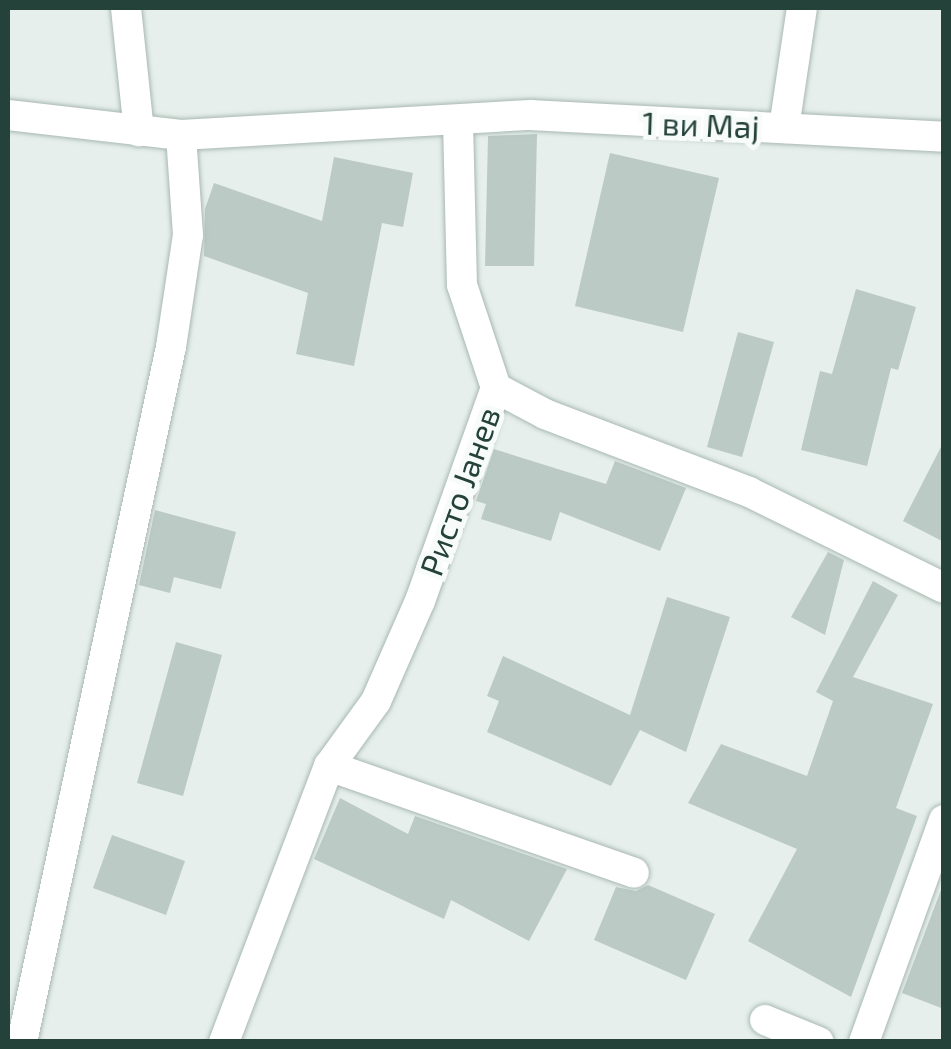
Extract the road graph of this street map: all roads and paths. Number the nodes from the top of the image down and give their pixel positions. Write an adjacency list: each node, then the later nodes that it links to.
1 (126, 8): 6 (street)
2 (802, 8): 5 (street)
3 (8, 114): 6 (street, 1 ви Мај)
4 (458, 122): 5 (street, 1 ви Мај); 7 (street, 1 ви Мај); 9 (street)
5 (784, 128): 8 (street, 1 ви Мај)
6 (138, 131): 7 (street, 1 ви Мај)
7 (181, 134): 15 (street)
8 (944, 136)
9 (496, 388): 10 (street, Ристо Јанев); 11 (street, Ристо Јанев)
10 (944, 588)
11 (329, 766): 13 (street); 16 (street, Ристо Јанев)
12 (944, 820): 18 (street)
13 (634, 873)
14 (765, 1020): 17 (street)
15 (22, 1042)
16 (224, 1042)
17 (819, 1042)
18 (864, 1042)

